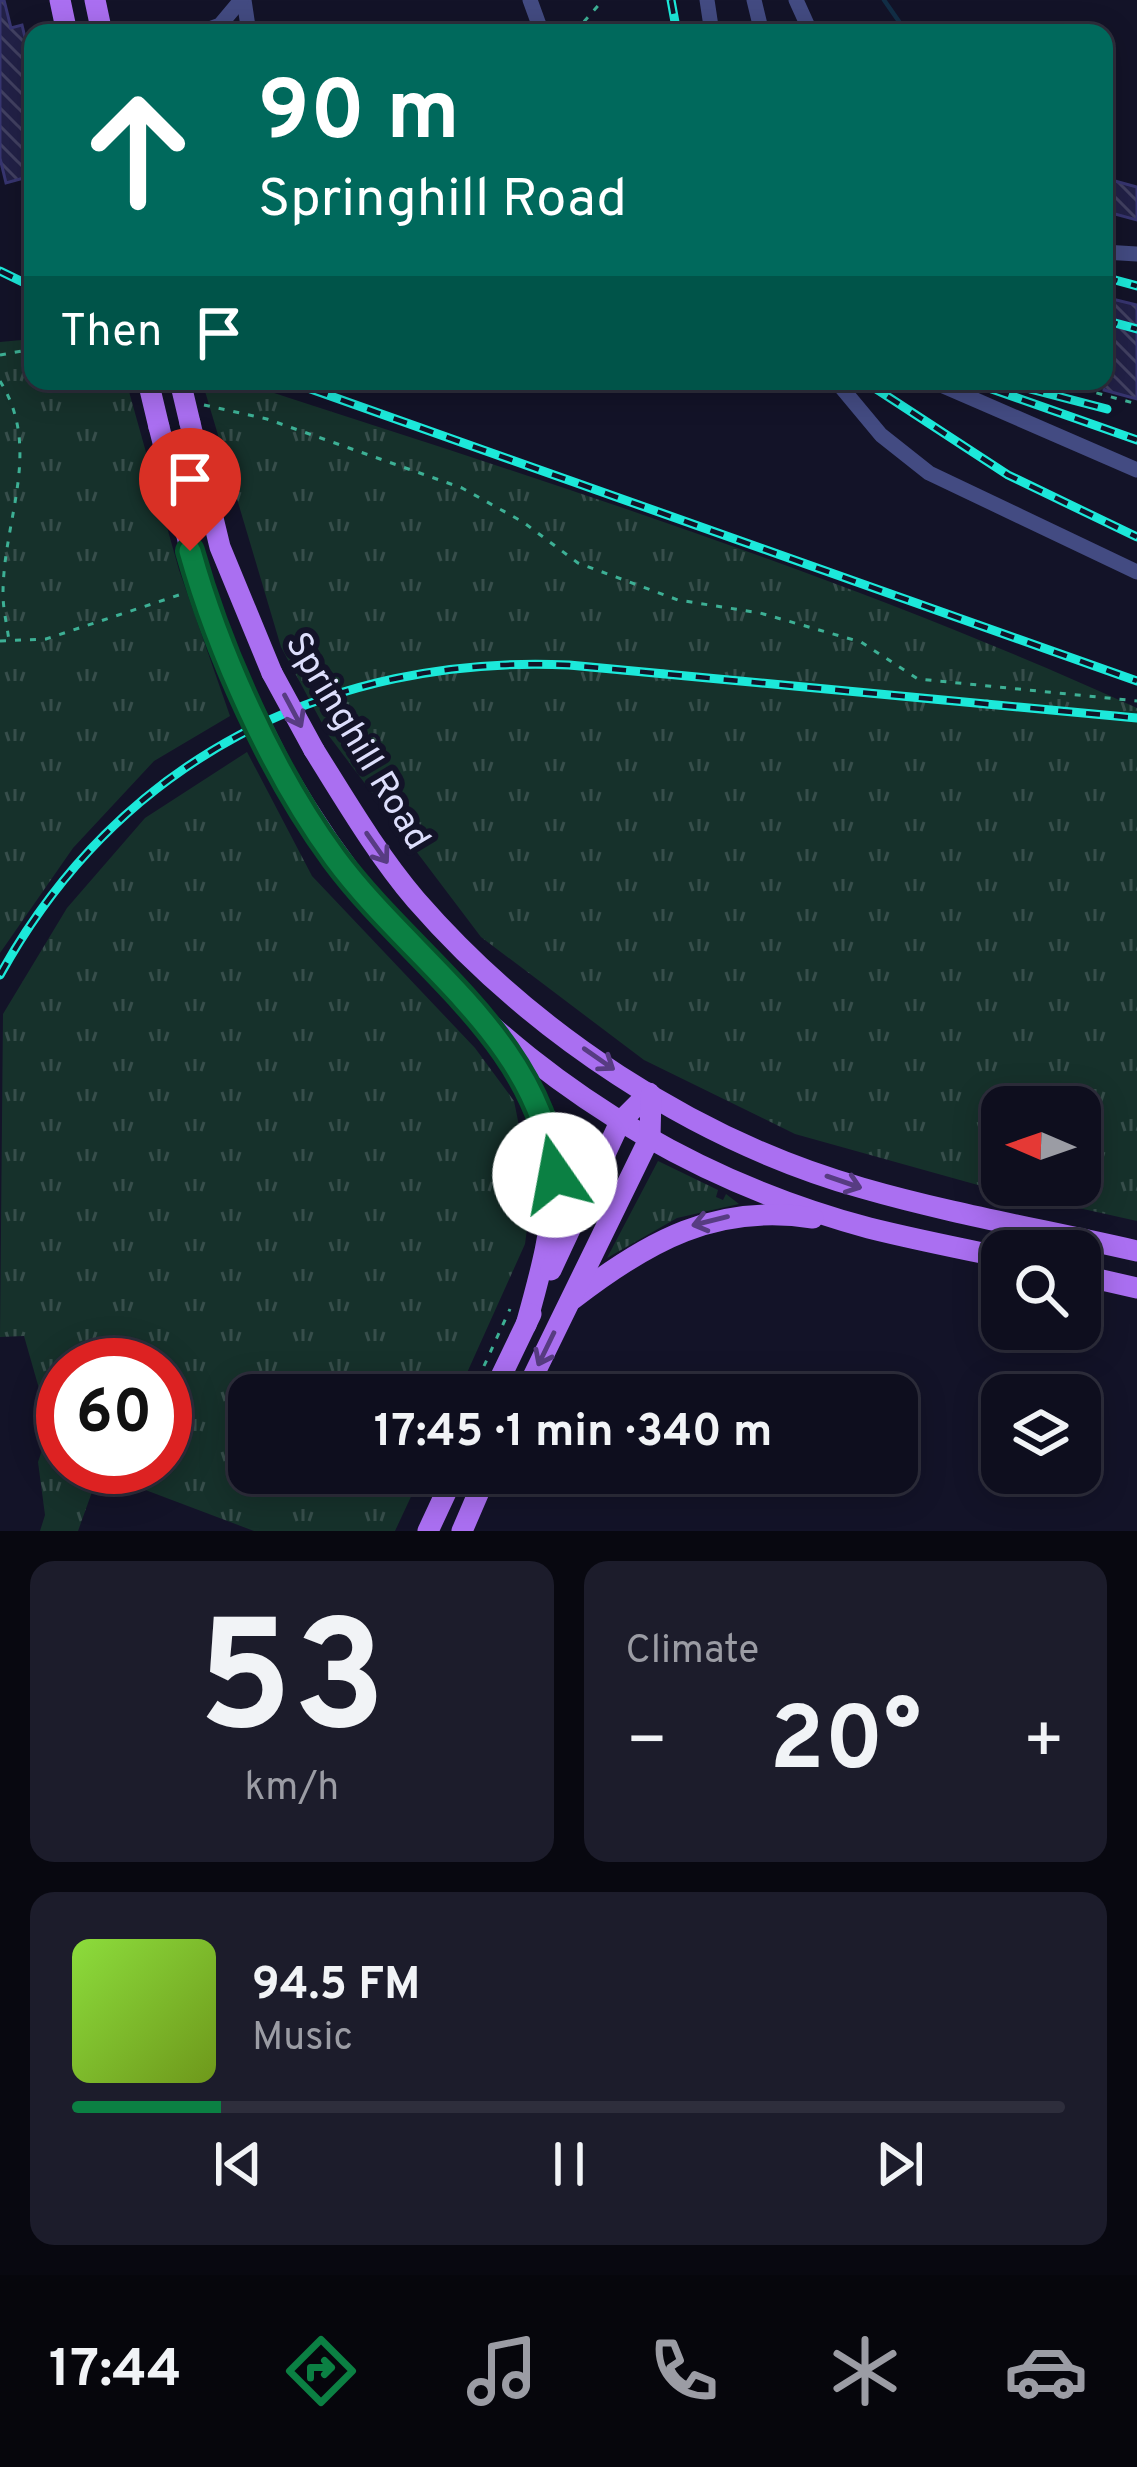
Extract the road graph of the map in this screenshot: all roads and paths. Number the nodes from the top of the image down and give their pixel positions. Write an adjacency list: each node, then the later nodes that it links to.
1 (242, 0): 3 (street)
2 (603, 0): 4 (path)
3 (222, 24)
4 (582, 24)
5 (0, 381): 16 (path)
6 (150, 390): 14 (main road, Springhill Road, bridge)
7 (183, 390): 17 (path); 19 (main road, Springhill Road, one-way to 19, bridge)
8 (844, 390): 13 (street)
9 (953, 390): 12 (street)
10 (1086, 390): 11 (path)
11 (1137, 404)
12 (1137, 470)
13 (1137, 572)
14 (200, 587): 16 (path); 18 (main road, Springhill Road, bridge)
15 (0, 641): 16 (path)
16 (9, 641)
17 (1137, 700)
18 (471, 1009): 20 (main road, Springhill Road); 28 (main road)
19 (650, 1094): 20 (main road); 21 (main road); 23 (main road, Springhill Road, one-way to 23)
20 (620, 1122): 21 (main road, Springhill Road); 28 (main road)
21 (650, 1137): 22 (main road, Springhill Road); 27 (main road)
22 (867, 1227): 24 (main road, Springhill Road); 27 (main road, one-way to 27)
23 (1137, 1251)
24 (981, 1253)
25 (1101, 1280): 26 (main road)
26 (1137, 1288)
27 (568, 1303): 31 (main road, one-way to 31)
28 (518, 1316): 29 (path); 30 (main road)
29 (481, 1373)
30 (499, 1374)
31 (534, 1374)
32 (445, 1494): 34 (main road)
33 (478, 1494): 35 (main road)
34 (428, 1531)
35 (462, 1531)

